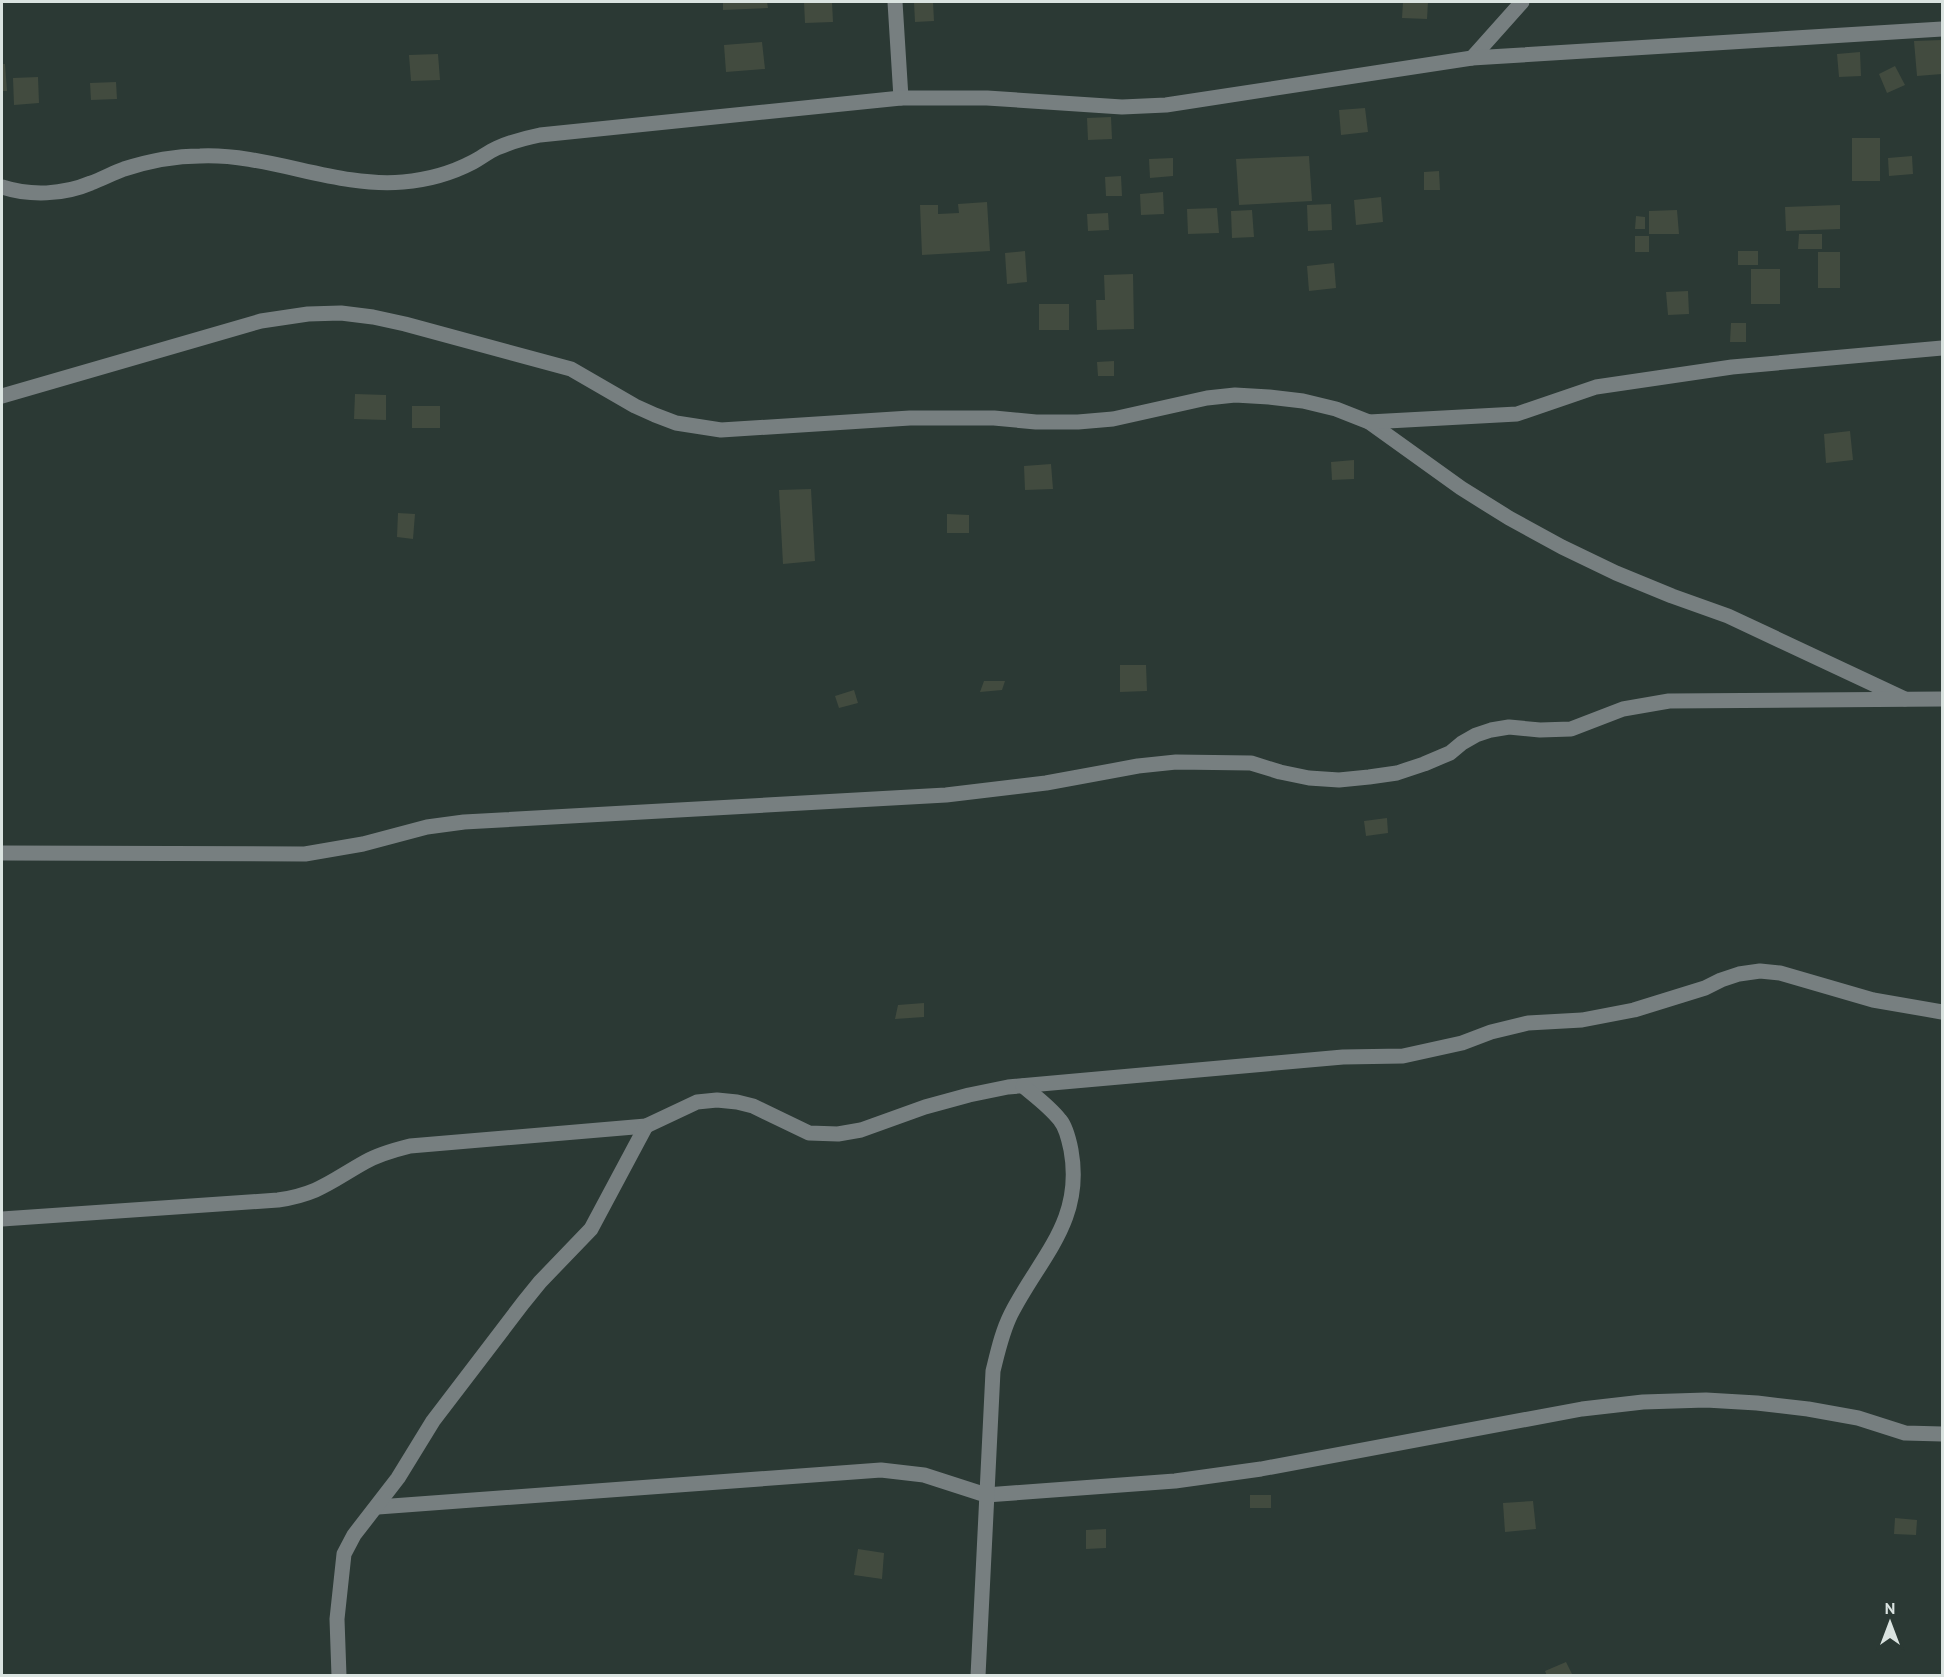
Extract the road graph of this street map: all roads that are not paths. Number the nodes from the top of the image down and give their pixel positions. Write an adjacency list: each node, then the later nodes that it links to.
1 (895, 2): 5 (street)
2 (1522, 2): 4 (street)
3 (1942, 29): 4 (street)
4 (1472, 58): 5 (street)
5 (901, 98): 6 (street)
6 (2, 187)
7 (1942, 348): 9 (street)
8 (2, 396): 9 (street)
9 (1369, 422): 10 (street)
10 (1905, 699): 11 (street); 12 (street)
11 (1942, 699)
12 (2, 853)
13 (1942, 1012): 14 (street)
14 (1023, 1086): 15 (street); 18 (street)
15 (646, 1126): 16 (street); 19 (street)
16 (2, 1219)
17 (1942, 1434): 18 (street)
18 (986, 1495): 19 (street); 21 (street)
19 (378, 1508): 20 (street)
20 (339, 1676)
21 (978, 1676)

